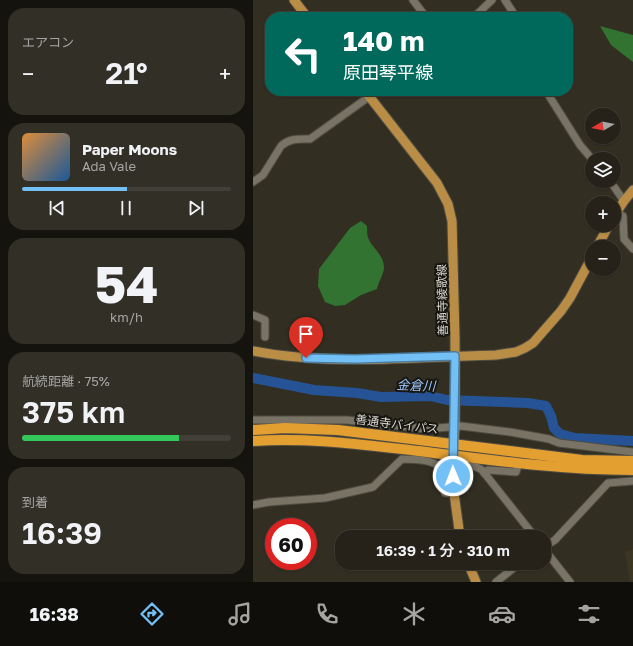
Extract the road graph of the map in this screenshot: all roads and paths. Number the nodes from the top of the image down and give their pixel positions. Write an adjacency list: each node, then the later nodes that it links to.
1 (294, 0): 5 (main road)
2 (413, 0): 6 (street)
3 (492, 0): 7 (street)
4 (505, 0): 8 (street)
5 (303, 12)
6 (422, 12)
7 (479, 12)
8 (513, 12)
9 (367, 96): 13 (street)
10 (373, 96): 24 (main road, 善通寺綾歌線)
11 (549, 96): 12 (street)
12 (586, 152)
13 (253, 182)
14 (615, 188): 16 (street)
15 (633, 190): 16 (main road)
16 (624, 201): 17 (main road)
17 (621, 206)
18 (621, 216): 19 (street)
19 (633, 249)
20 (585, 270): 24 (main road)
21 (253, 315): 22 (street)
22 (265, 337)
23 (253, 351): 24 (main road)
24 (455, 356): 26 (main road, 善通寺綾歌線)
25 (253, 420): 26 (street)
26 (455, 424): 29 (main road, 善通寺綾歌線); 30 (street)
27 (253, 430): 29 (highway, 善通寺バイパス)
28 (253, 441): 31 (highway, 善通寺バイパス)
29 (454, 444): 31 (main road, 善通寺綾歌線); 32 (highway, 善通寺バイパス)
30 (633, 452)
31 (453, 456): 33 (highway, 善通寺バイパス); 36 (main road, 善通寺綾歌線)
32 (633, 461)
33 (519, 463): 34 (highway, 善通寺バイパス); 35 (street)
34 (633, 470)
35 (484, 473): 36 (street); 41 (street)
36 (453, 476): 38 (main road, 善通寺綾歌線)
37 (633, 480): 42 (street)
38 (454, 493): 39 (street); 40 (main road, 善通寺綾歌線)
39 (253, 506)
40 (459, 530)
41 (529, 530)
42 (551, 543)
43 (551, 557): 48 (street)
44 (471, 570): 46 (main road)
45 (511, 570): 47 (street)
46 (476, 582)
47 (496, 582)
48 (570, 582)

